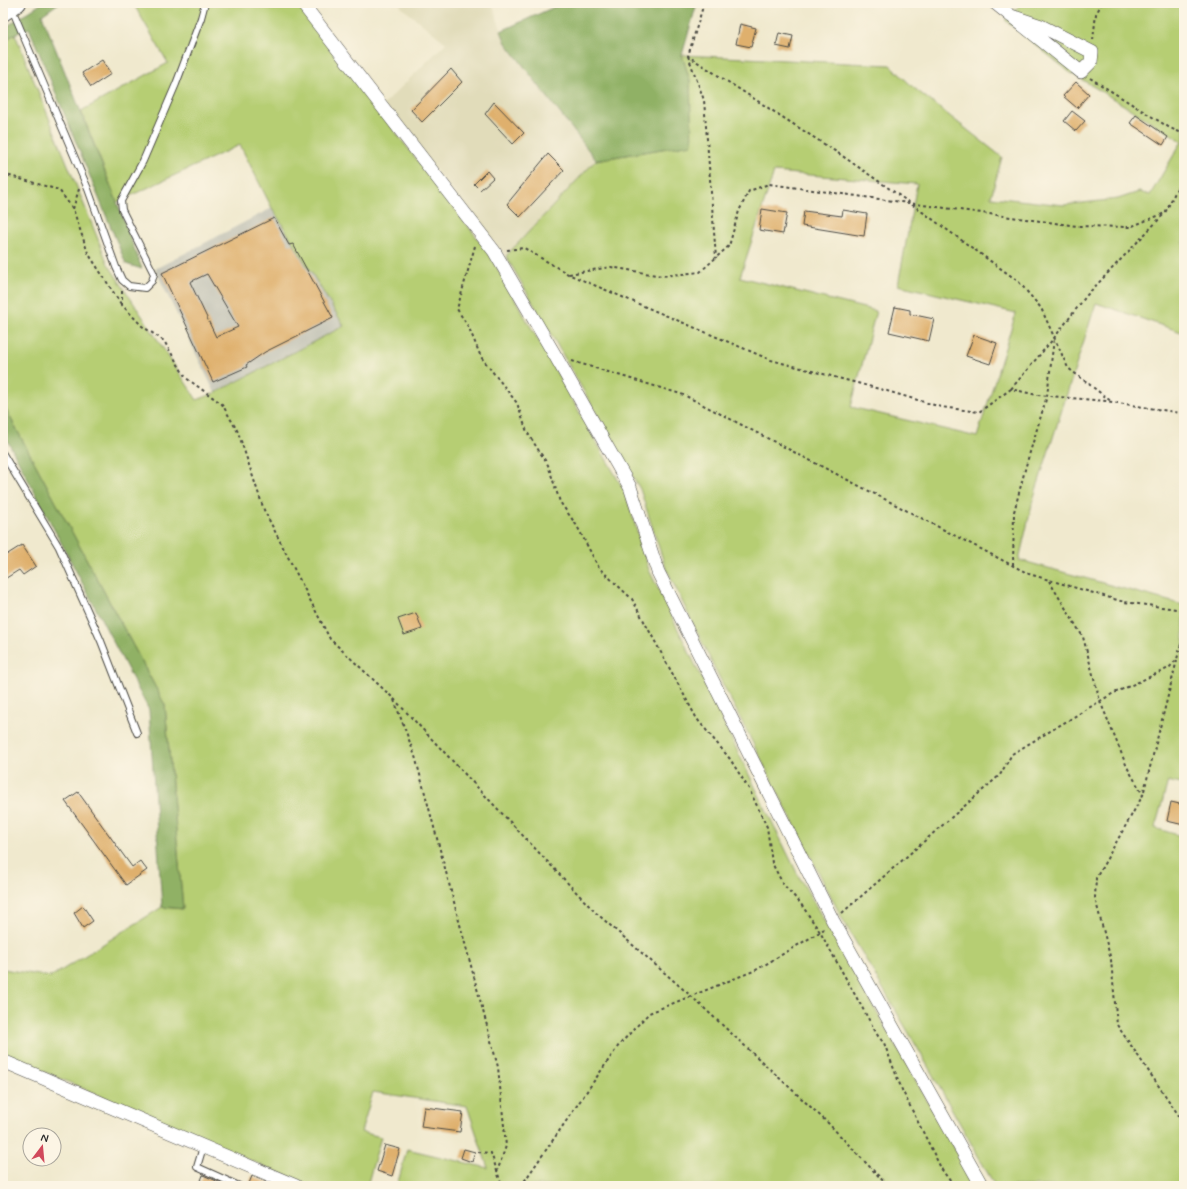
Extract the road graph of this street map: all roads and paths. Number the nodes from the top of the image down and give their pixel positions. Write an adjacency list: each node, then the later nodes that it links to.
1 (205, 3): 24 (lane)
2 (302, 3): 20 (street)
3 (704, 3): 9 (path)
4 (995, 3): 7 (street)
5 (1102, 3): 8 (path)
6 (11, 8): 14 (lane)
7 (1011, 16): 8 (street); 10 (street)
8 (1092, 52): 10 (street)
9 (688, 56): 17 (path); 22 (path)
10 (1081, 72): 11 (path)
11 (1184, 134)
12 (3, 174): 18 (path)
13 (1184, 174): 15 (path)
14 (83, 177): 18 (path); 24 (lane)
15 (1179, 185): 16 (path); 19 (path)
16 (1184, 186)
17 (910, 203): 19 (path); 22 (path); 26 (path)
18 (73, 209): 25 (path)
19 (1165, 213): 26 (path)
20 (479, 232): 21 (street); 43 (path)
21 (494, 251): 23 (path); 27 (street)
22 (716, 258): 23 (path)
23 (568, 274): 28 (path)
24 (122, 280): 25 (path)
25 (122, 305): 38 (path)
26 (1054, 338): 28 (path); 29 (path); 30 (path)
27 (556, 357): 33 (path); 42 (street)
28 (1010, 389): 29 (path)
29 (1047, 396): 30 (path); 33 (path)
30 (1113, 402): 31 (path)
31 (1184, 415)
32 (4, 459): 40 (lane)
33 (1013, 566): 34 (path)
34 (1048, 580): 35 (path); 39 (path)
35 (1184, 610)
36 (1184, 634): 37 (path)
37 (1177, 659): 39 (path); 41 (path)
38 (394, 699): 44 (path); 49 (path)
39 (1100, 701): 41 (path); 42 (path)
40 (137, 733)
41 (1143, 795): 46 (path)
42 (833, 921): 43 (path); 56 (street)
43 (820, 932): 44 (path); 55 (path)
44 (691, 996): 53 (path); 54 (path)
45 (3, 1061): 47 (street)
46 (1184, 1123)
47 (203, 1146): 50 (lane); 51 (street)
48 (478, 1152): 49 (path)
49 (497, 1172): 52 (path)
50 (239, 1186)
51 (296, 1186)
52 (502, 1186)
53 (521, 1186)
54 (888, 1186)
55 (954, 1186)
56 (982, 1186)

